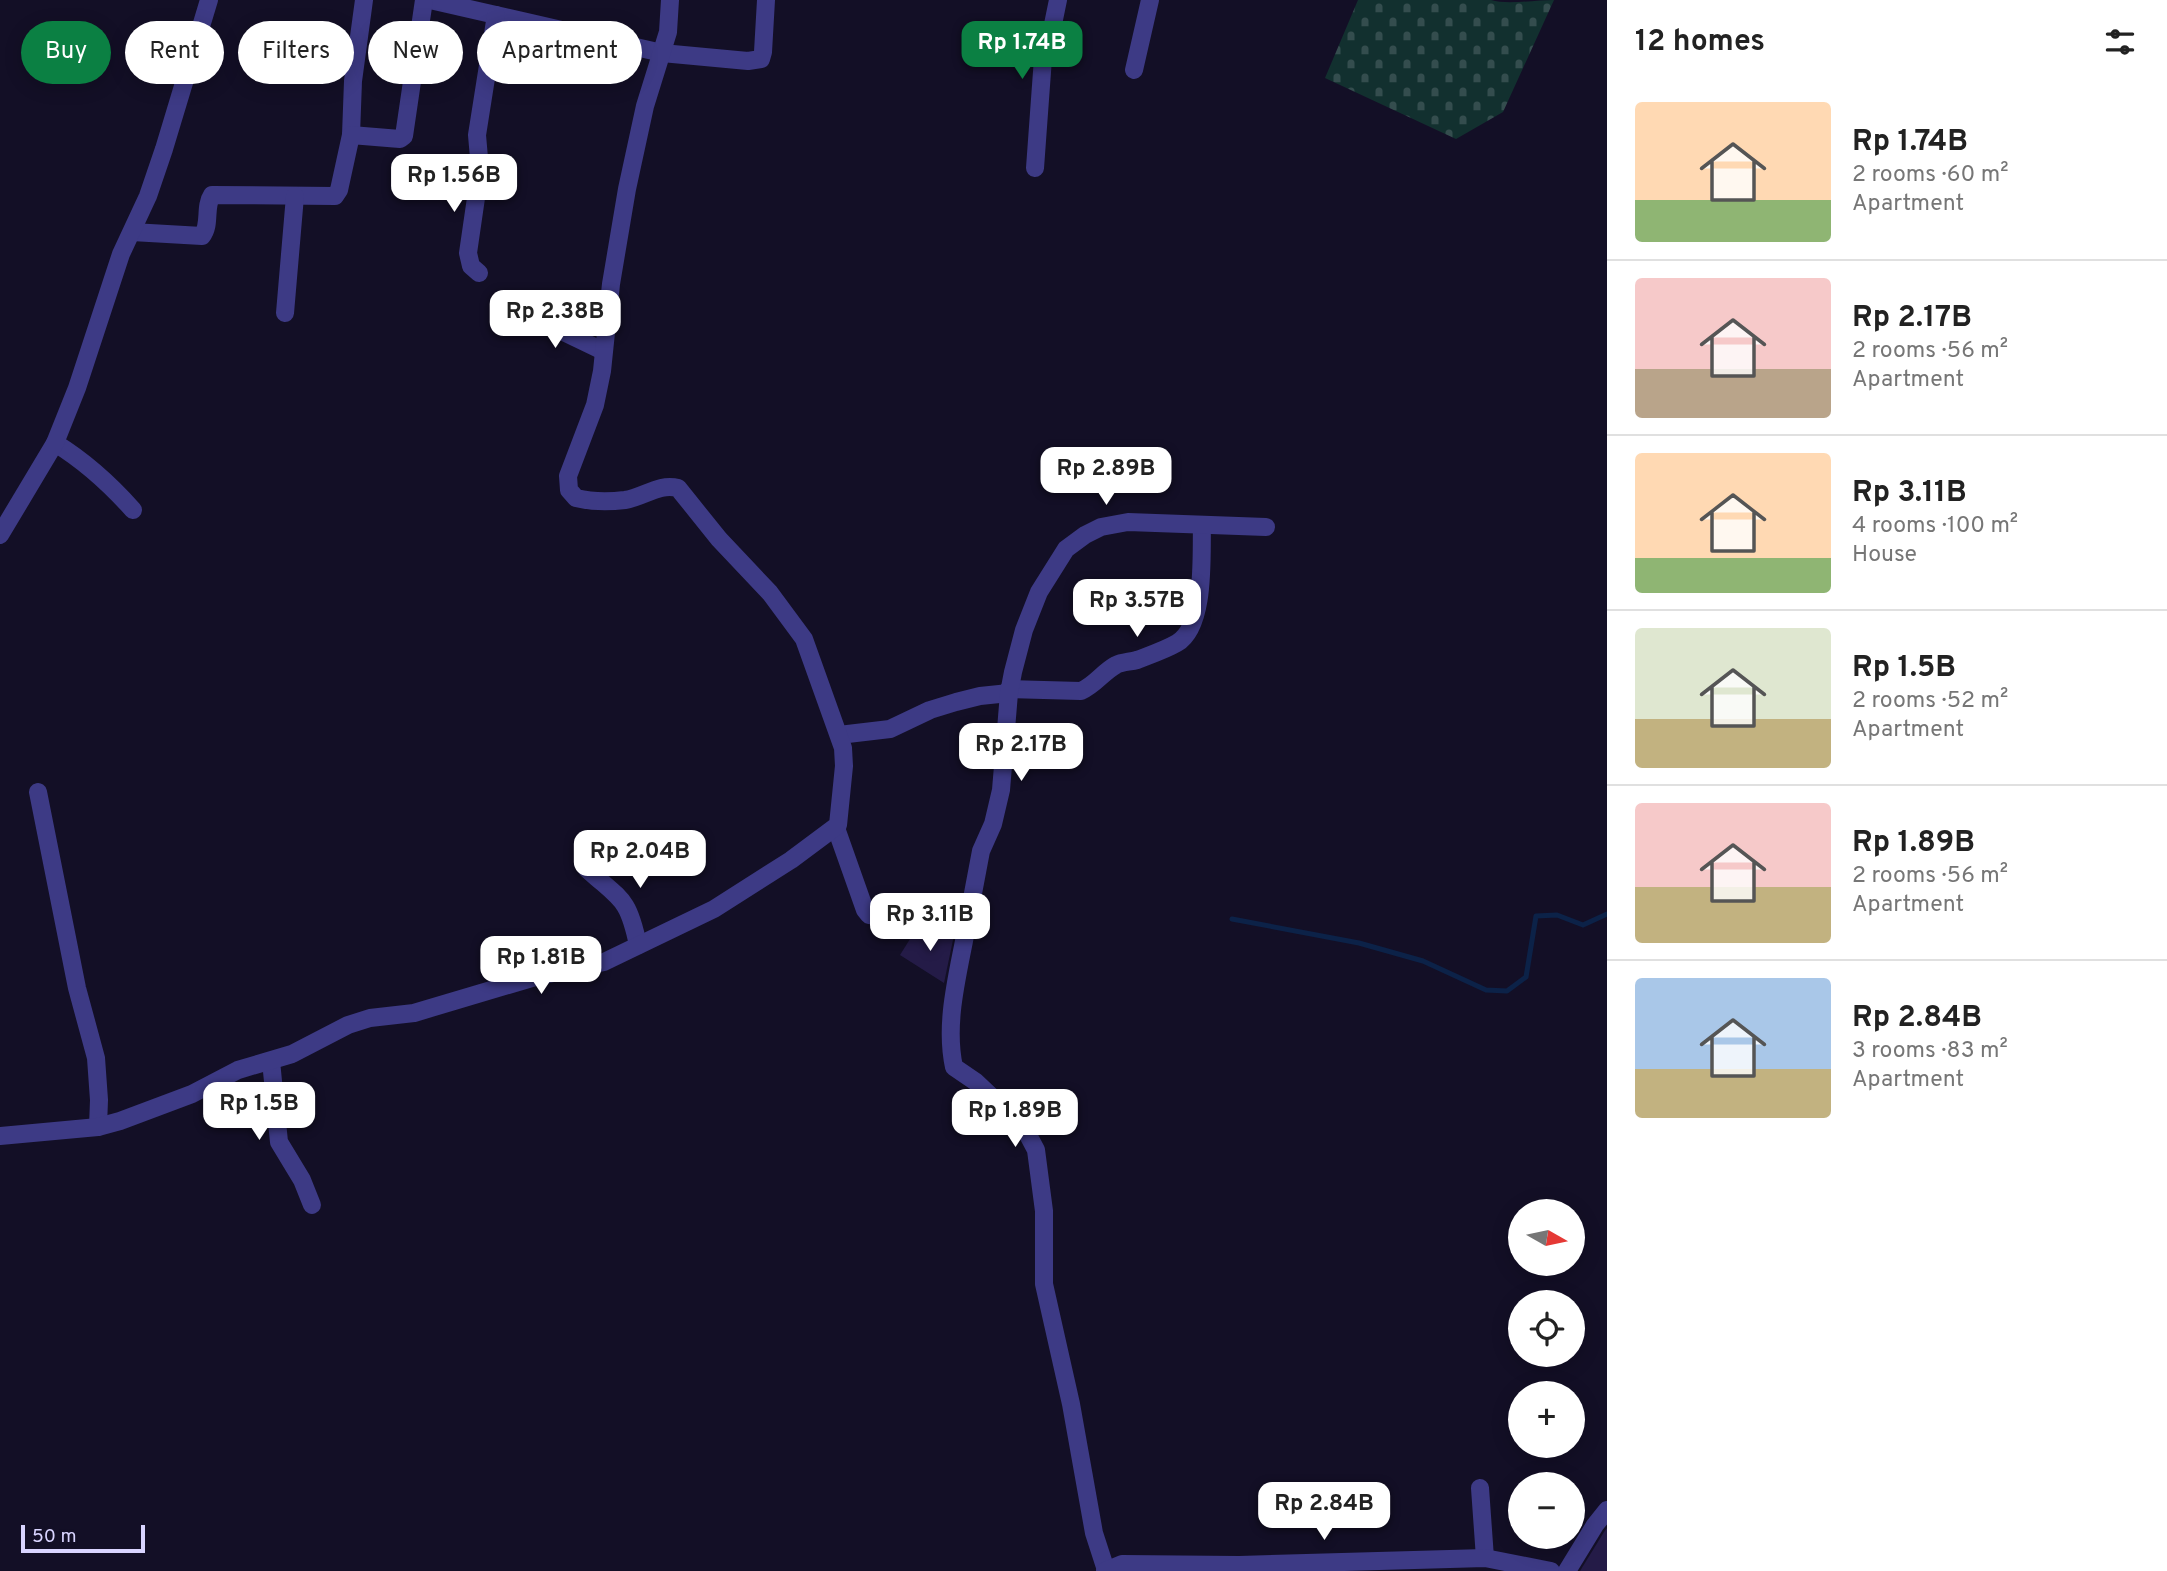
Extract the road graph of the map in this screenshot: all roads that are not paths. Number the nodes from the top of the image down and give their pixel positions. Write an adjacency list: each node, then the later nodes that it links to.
1 (209, 0): 15 (street)
2 (364, 0): 12 (street)
3 (424, 0): 12 (street)
4 (430, 0): 9 (street)
5 (670, 0): 10 (street)
6 (766, 0): 10 (street)
7 (1058, 0): 13 (street)
8 (1150, 0): 11 (street)
9 (496, 15): 10 (street); 16 (street)
10 (662, 53): 19 (street)
11 (1134, 70)
12 (351, 135): 14 (street)
13 (1035, 168)
14 (295, 196): 15 (street); 17 (street)
15 (132, 232): 20 (street)
16 (479, 273)
17 (285, 313)
18 (524, 313): 19 (street)
19 (603, 351): 26 (street)
20 (55, 443): 21 (street); 24 (street)
21 (133, 510)
22 (1202, 525): 23 (street); 25 (street); 25 (street)
23 (1266, 527)
24 (0, 535)
25 (1009, 691): 26 (street); 30 (street)
26 (839, 735): 28 (street)
27 (38, 792): 33 (street)
28 (836, 828): 30 (street); 31 (street)
29 (584, 850): 31 (street)
30 (967, 925): 39 (street)
31 (638, 945): 32 (street)
32 (271, 1061): 33 (street); 35 (street)
33 (98, 1127): 34 (street)
34 (0, 1136)
35 (312, 1205)
36 (1480, 1488): 38 (street)
37 (1607, 1510): 41 (street)
38 (1485, 1558): 39 (street); 40 (street)
39 (1105, 1571)
40 (1552, 1571)
41 (1567, 1571)

